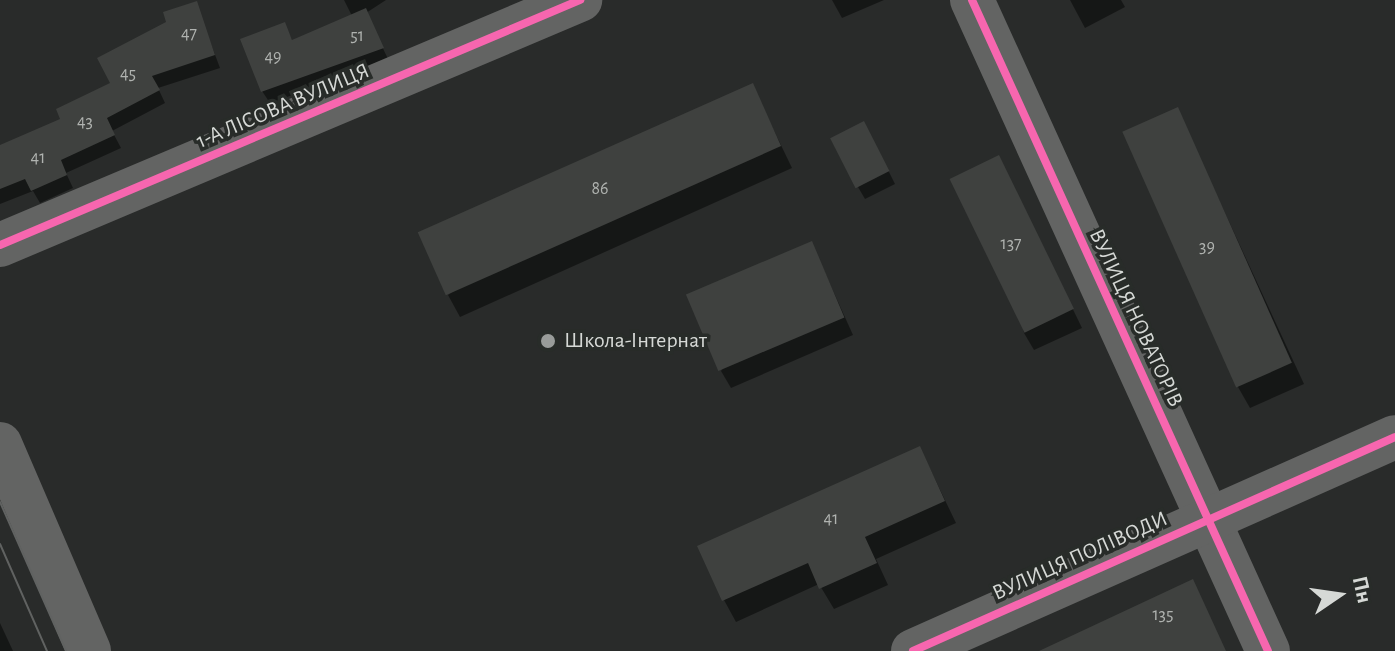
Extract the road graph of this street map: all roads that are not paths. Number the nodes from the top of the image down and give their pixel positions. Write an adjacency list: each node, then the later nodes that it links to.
1 (580, 0): 3 (street, 1-А ЛІСОВА ВУЛИЦЯ)
2 (972, 0): 6 (street, ВУЛИЦЯ НОВАТОРІВ)
3 (0, 245)
4 (1395, 437): 6 (street, ВУЛИЦЯ ПОЛІВОДИ)
5 (0, 444): 7 (street)
6 (1208, 518): 8 (street, ВУЛИЦЯ ПОЛІВОДИ); 9 (street, ВУЛИЦЯ НОВАТОРІВ)
7 (89, 651)
8 (913, 651)
9 (1268, 651)

